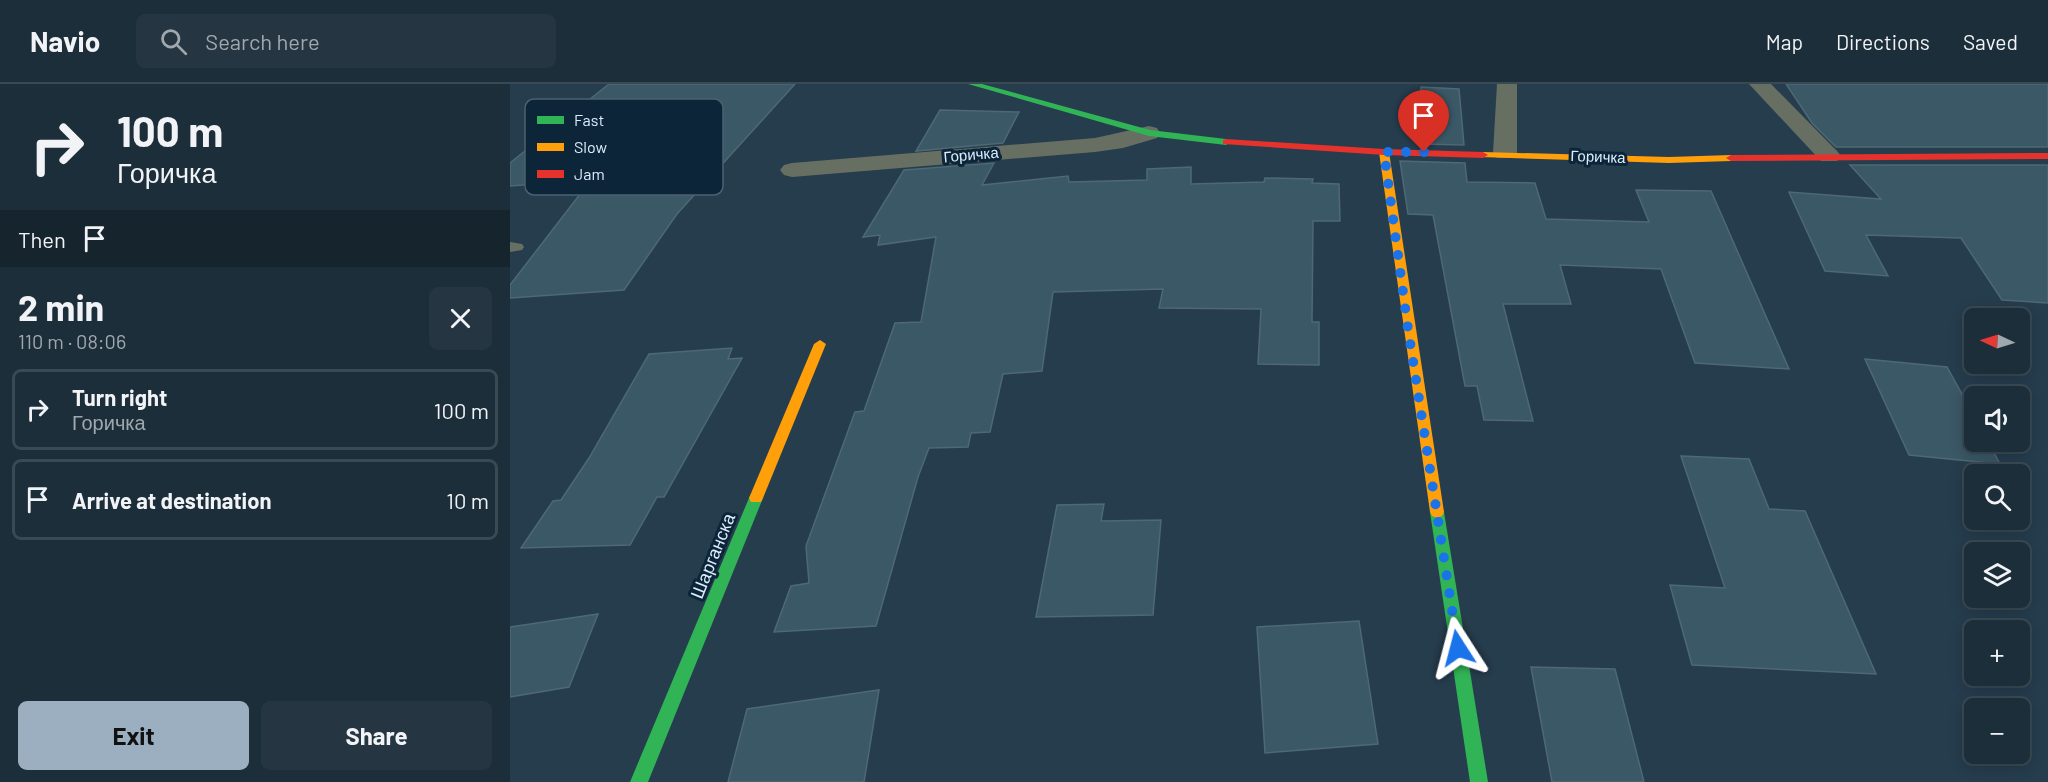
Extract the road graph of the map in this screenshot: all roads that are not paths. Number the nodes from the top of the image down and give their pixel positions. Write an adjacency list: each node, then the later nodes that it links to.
1 (972, 84): 4 (street, Горичка)
2 (1507, 84): 6 (street)
3 (1759, 84): 7 (street)
4 (1149, 133): 5 (street, Горичка); 9 (street, Горичка)
5 (1384, 152): 6 (street, Горичка); 12 (street)
6 (1504, 153): 7 (street, Горичка)
7 (1829, 156): 8 (street, Горичка)
8 (2048, 156)
9 (792, 170)
10 (820, 344): 11 (street, Шарганска)
11 (639, 782)
12 (1479, 782)

